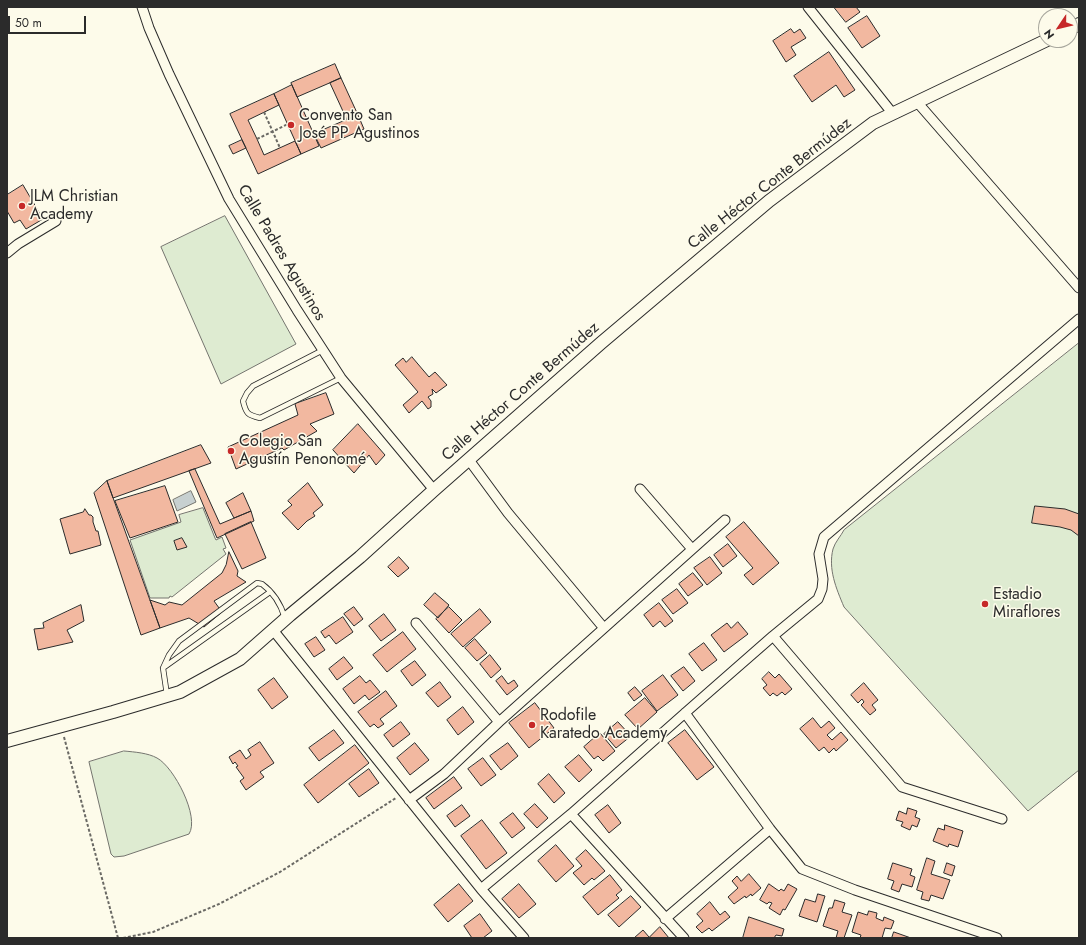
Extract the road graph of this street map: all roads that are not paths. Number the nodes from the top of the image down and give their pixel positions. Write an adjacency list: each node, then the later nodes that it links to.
1 (142, 7): 10 (street, Calle Padres Agustinos)
2 (808, 7): 5 (street)
3 (1038, 44): 4 (street, Calle Héctor Conte Bermúdez)
4 (917, 102): 5 (street, Calle Héctor Conte Bermúdez); 8 (street)
5 (893, 114): 12 (street, Calle Héctor Conte Bermúdez)
6 (56, 221): 7 (street)
7 (7, 253)
8 (1079, 288)
9 (1079, 319): 22 (street)
10 (323, 350): 11 (street, Calle Padres Agustinos); 11 (lane)
11 (341, 378): 14 (street, Calle Padres Agustinos)
12 (469, 460): 14 (street, Calle Héctor Conte Bermúdez); 20 (street)
13 (640, 489): 16 (street)
14 (434, 490): 18 (street, Calle Héctor Conte Bermúdez)
15 (724, 520): 16 (street)
16 (692, 549): 20 (street)
17 (270, 592): 18 (lane); 23 (lane); 23 (lane)
18 (285, 620): 21 (street, Calle Héctor Conte Bermúdez)
19 (416, 623): 26 (street)
20 (603, 627): 26 (street)
21 (274, 630): 24 (street, Calle Héctor Conte Bermúdez); 28 (street)
22 (774, 636): 25 (street); 30 (street)
23 (163, 668): 24 (lane)
24 (167, 696): 27 (street, Calle Héctor Conte Bermúdez)
25 (685, 713): 29 (street); 31 (street)
26 (499, 722): 28 (street)
27 (7, 741)
28 (407, 796): 32 (street)
29 (571, 814): 32 (street); 33 (street)
30 (1002, 819)
31 (770, 829): 33 (street); 36 (street)
32 (481, 889): 34 (street)
33 (665, 919): 35 (street)
34 (524, 938)
35 (684, 938)
36 (997, 938)

